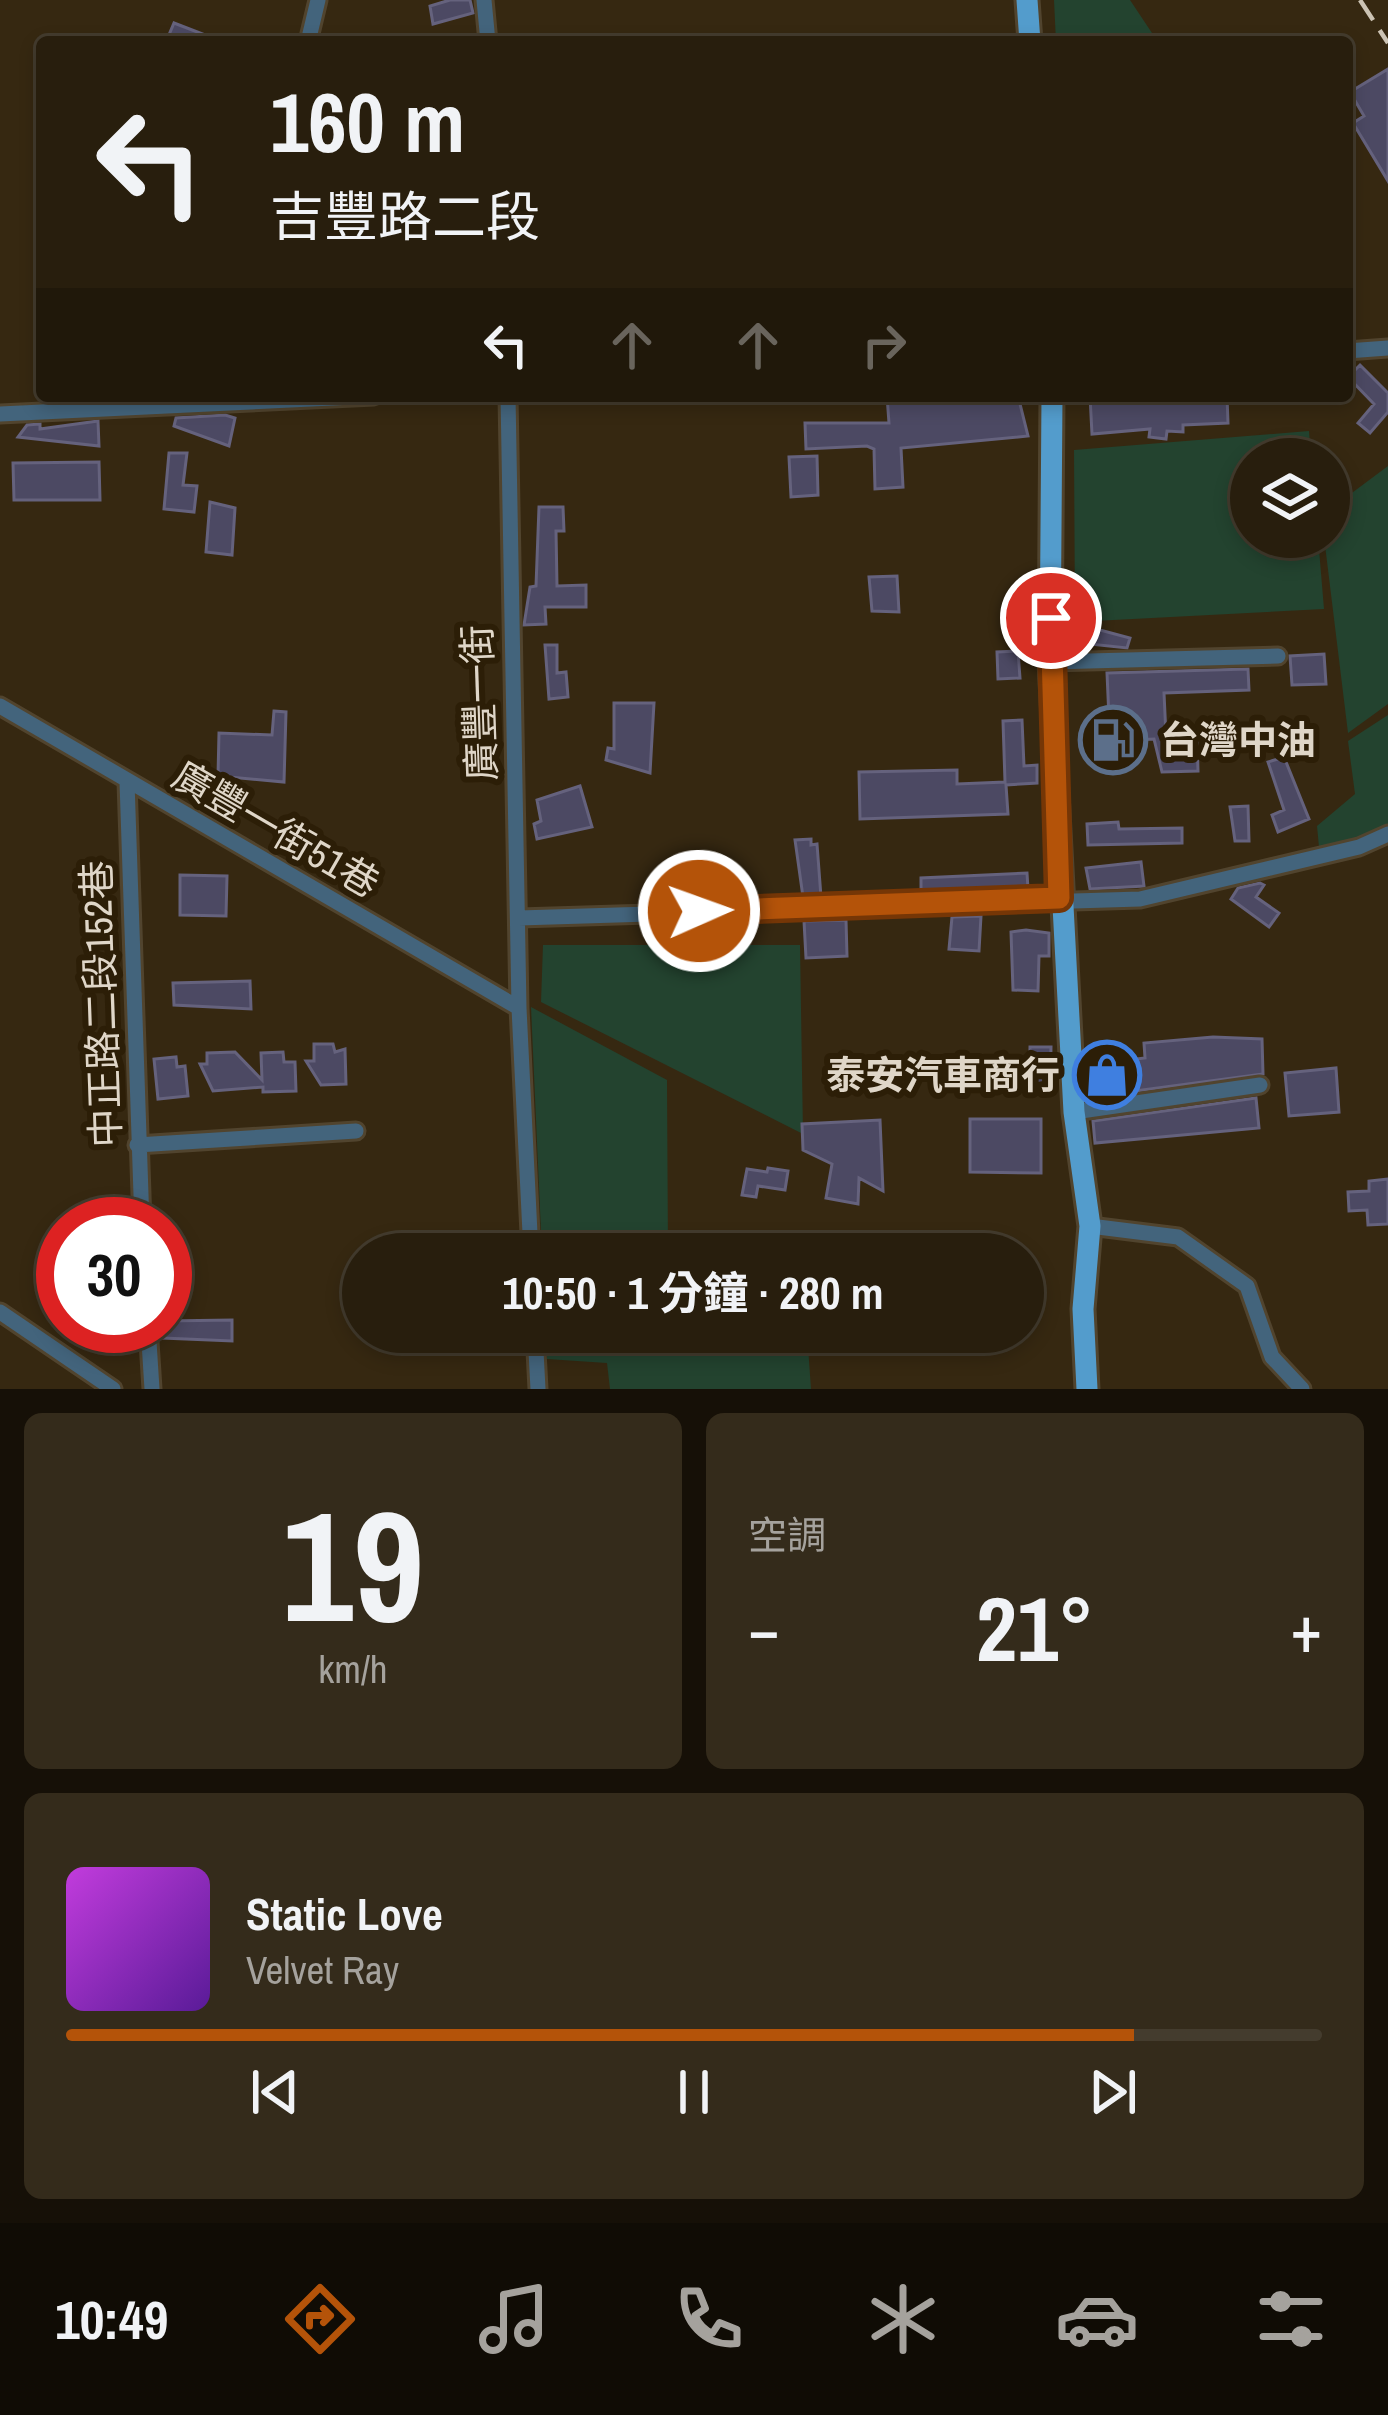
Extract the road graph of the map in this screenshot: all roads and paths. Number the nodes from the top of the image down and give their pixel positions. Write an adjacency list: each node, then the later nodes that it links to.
1 (317, 0): 4 (street)
2 (484, 0): 5 (street)
3 (1027, 0): 6 (main road)
4 (309, 36)
5 (487, 36)
6 (1030, 36)
7 (1388, 349): 8 (street)
8 (1353, 351)
9 (160, 402): 12 (street)
10 (508, 402): 20 (street, 廣豐一街)
11 (1052, 402): 15 (main road)
12 (89, 404): 13 (street)
13 (0, 414)
14 (1278, 656): 15 (street)
15 (1050, 662): 19 (main road)
16 (0, 706): 17 (street, 廣豐一街51巷)
17 (127, 782): 21 (street, 廣豐一街51巷); 25 (street, 中正路二段152巷)
18 (1388, 834): 19 (street)
19 (1059, 898): 20 (street); 23 (main road)
20 (519, 918): 21 (street, 廣豐一街)
21 (519, 1008): 28 (street, 廣豐一街)
22 (1260, 1085): 23 (street)
23 (1073, 1112): 27 (main road)
24 (356, 1131): 25 (street)
25 (137, 1145): 26 (street, 中正路二段152巷)
26 (140, 1197)
27 (1090, 1226): 35 (main road); 36 (street)
28 (530, 1233)
29 (0, 1312): 32 (street)
30 (150, 1353): 33 (street)
31 (536, 1353): 34 (street)
32 (113, 1389)
33 (152, 1389)
34 (538, 1389)
35 (1087, 1389)
36 (1302, 1389)

